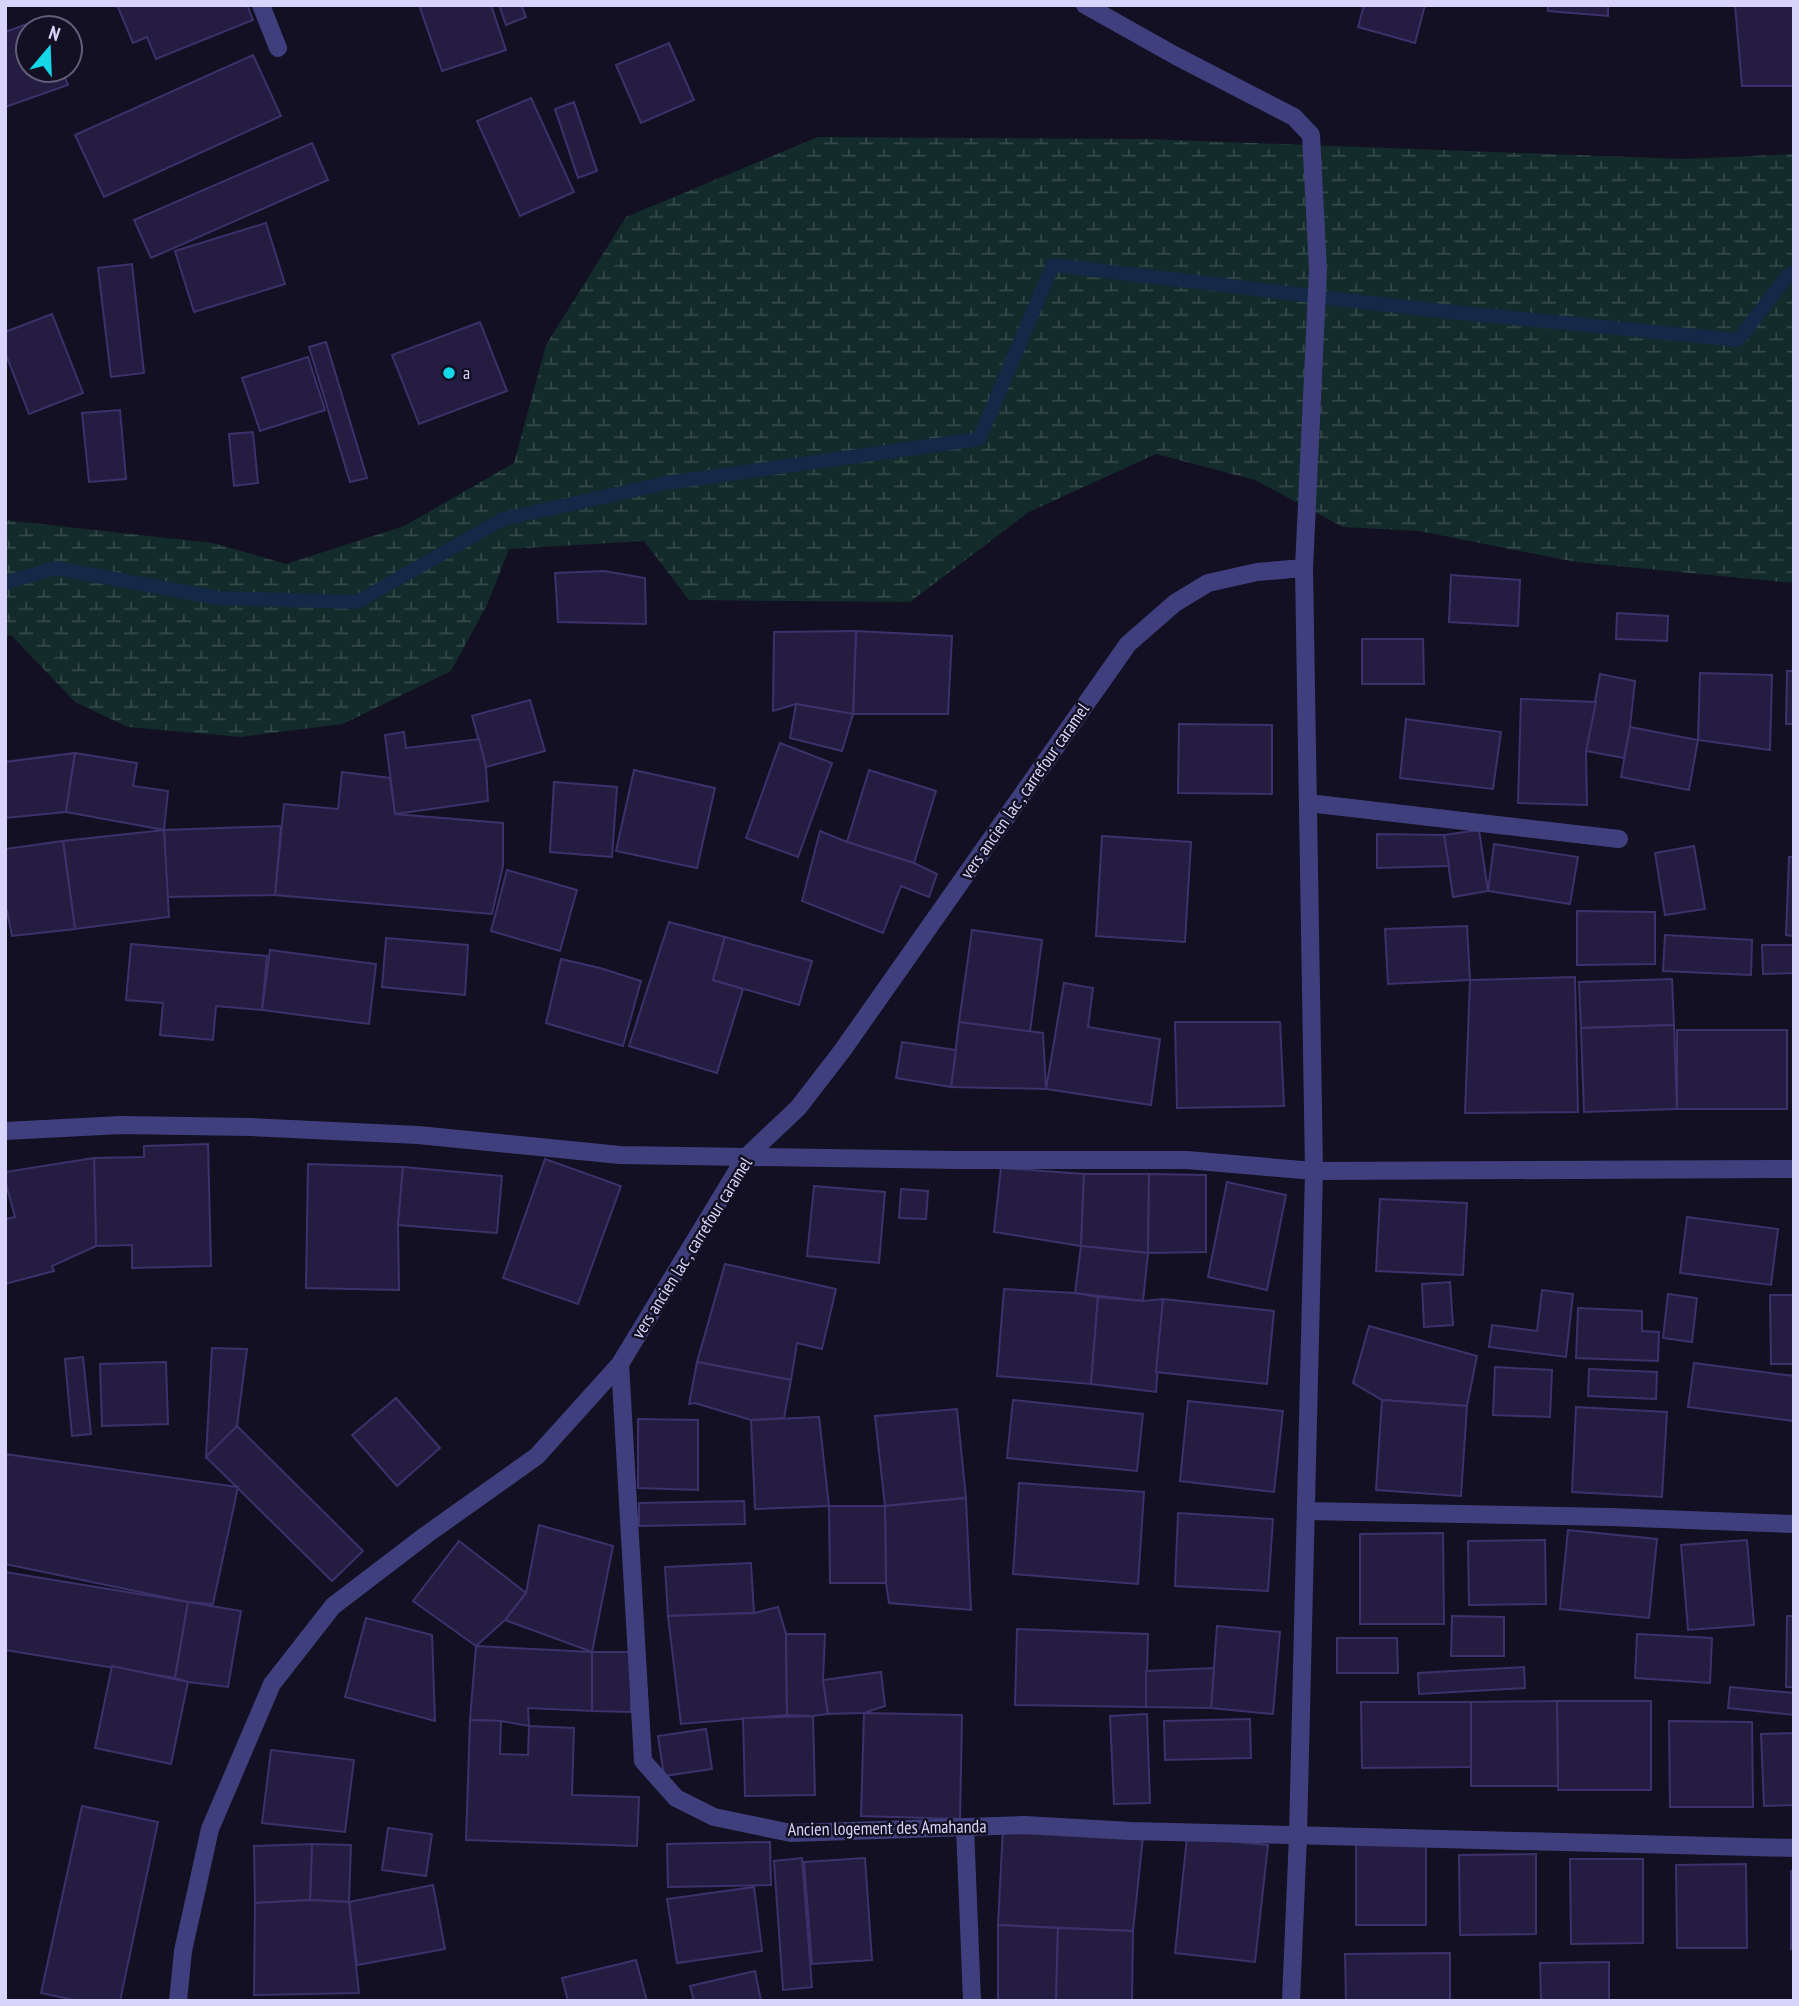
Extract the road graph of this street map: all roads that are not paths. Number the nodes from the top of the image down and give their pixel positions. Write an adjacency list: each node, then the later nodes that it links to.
1 (261, 5): 3 (street)
2 (1085, 5): 4 (street)
3 (278, 48)
4 (1304, 568): 5 (street); 8 (street, vers ancien lac , carrefour caramel)
5 (1308, 803): 6 (street); 10 (street)
6 (1619, 839)
7 (5, 1131): 8 (street)
8 (745, 1158): 10 (street); 11 (street, vers ancien lac , carrefour caramel)
9 (1794, 1169): 10 (street)
10 (1314, 1171): 12 (street)
11 (620, 1364): 14 (street, Ancien logement des Amahanda); 17 (street, vers ancien lac , carrefour caramel)
12 (1306, 1511): 13 (street); 15 (street)
13 (1794, 1524)
14 (965, 1827): 15 (street, Ancien logement des Amahanda); 18 (street)
15 (1298, 1835): 16 (street, Ancien logement des Amahanda); 19 (street)
16 (1794, 1848)
17 (178, 2001)
18 (972, 2001)
19 (1290, 2001)

